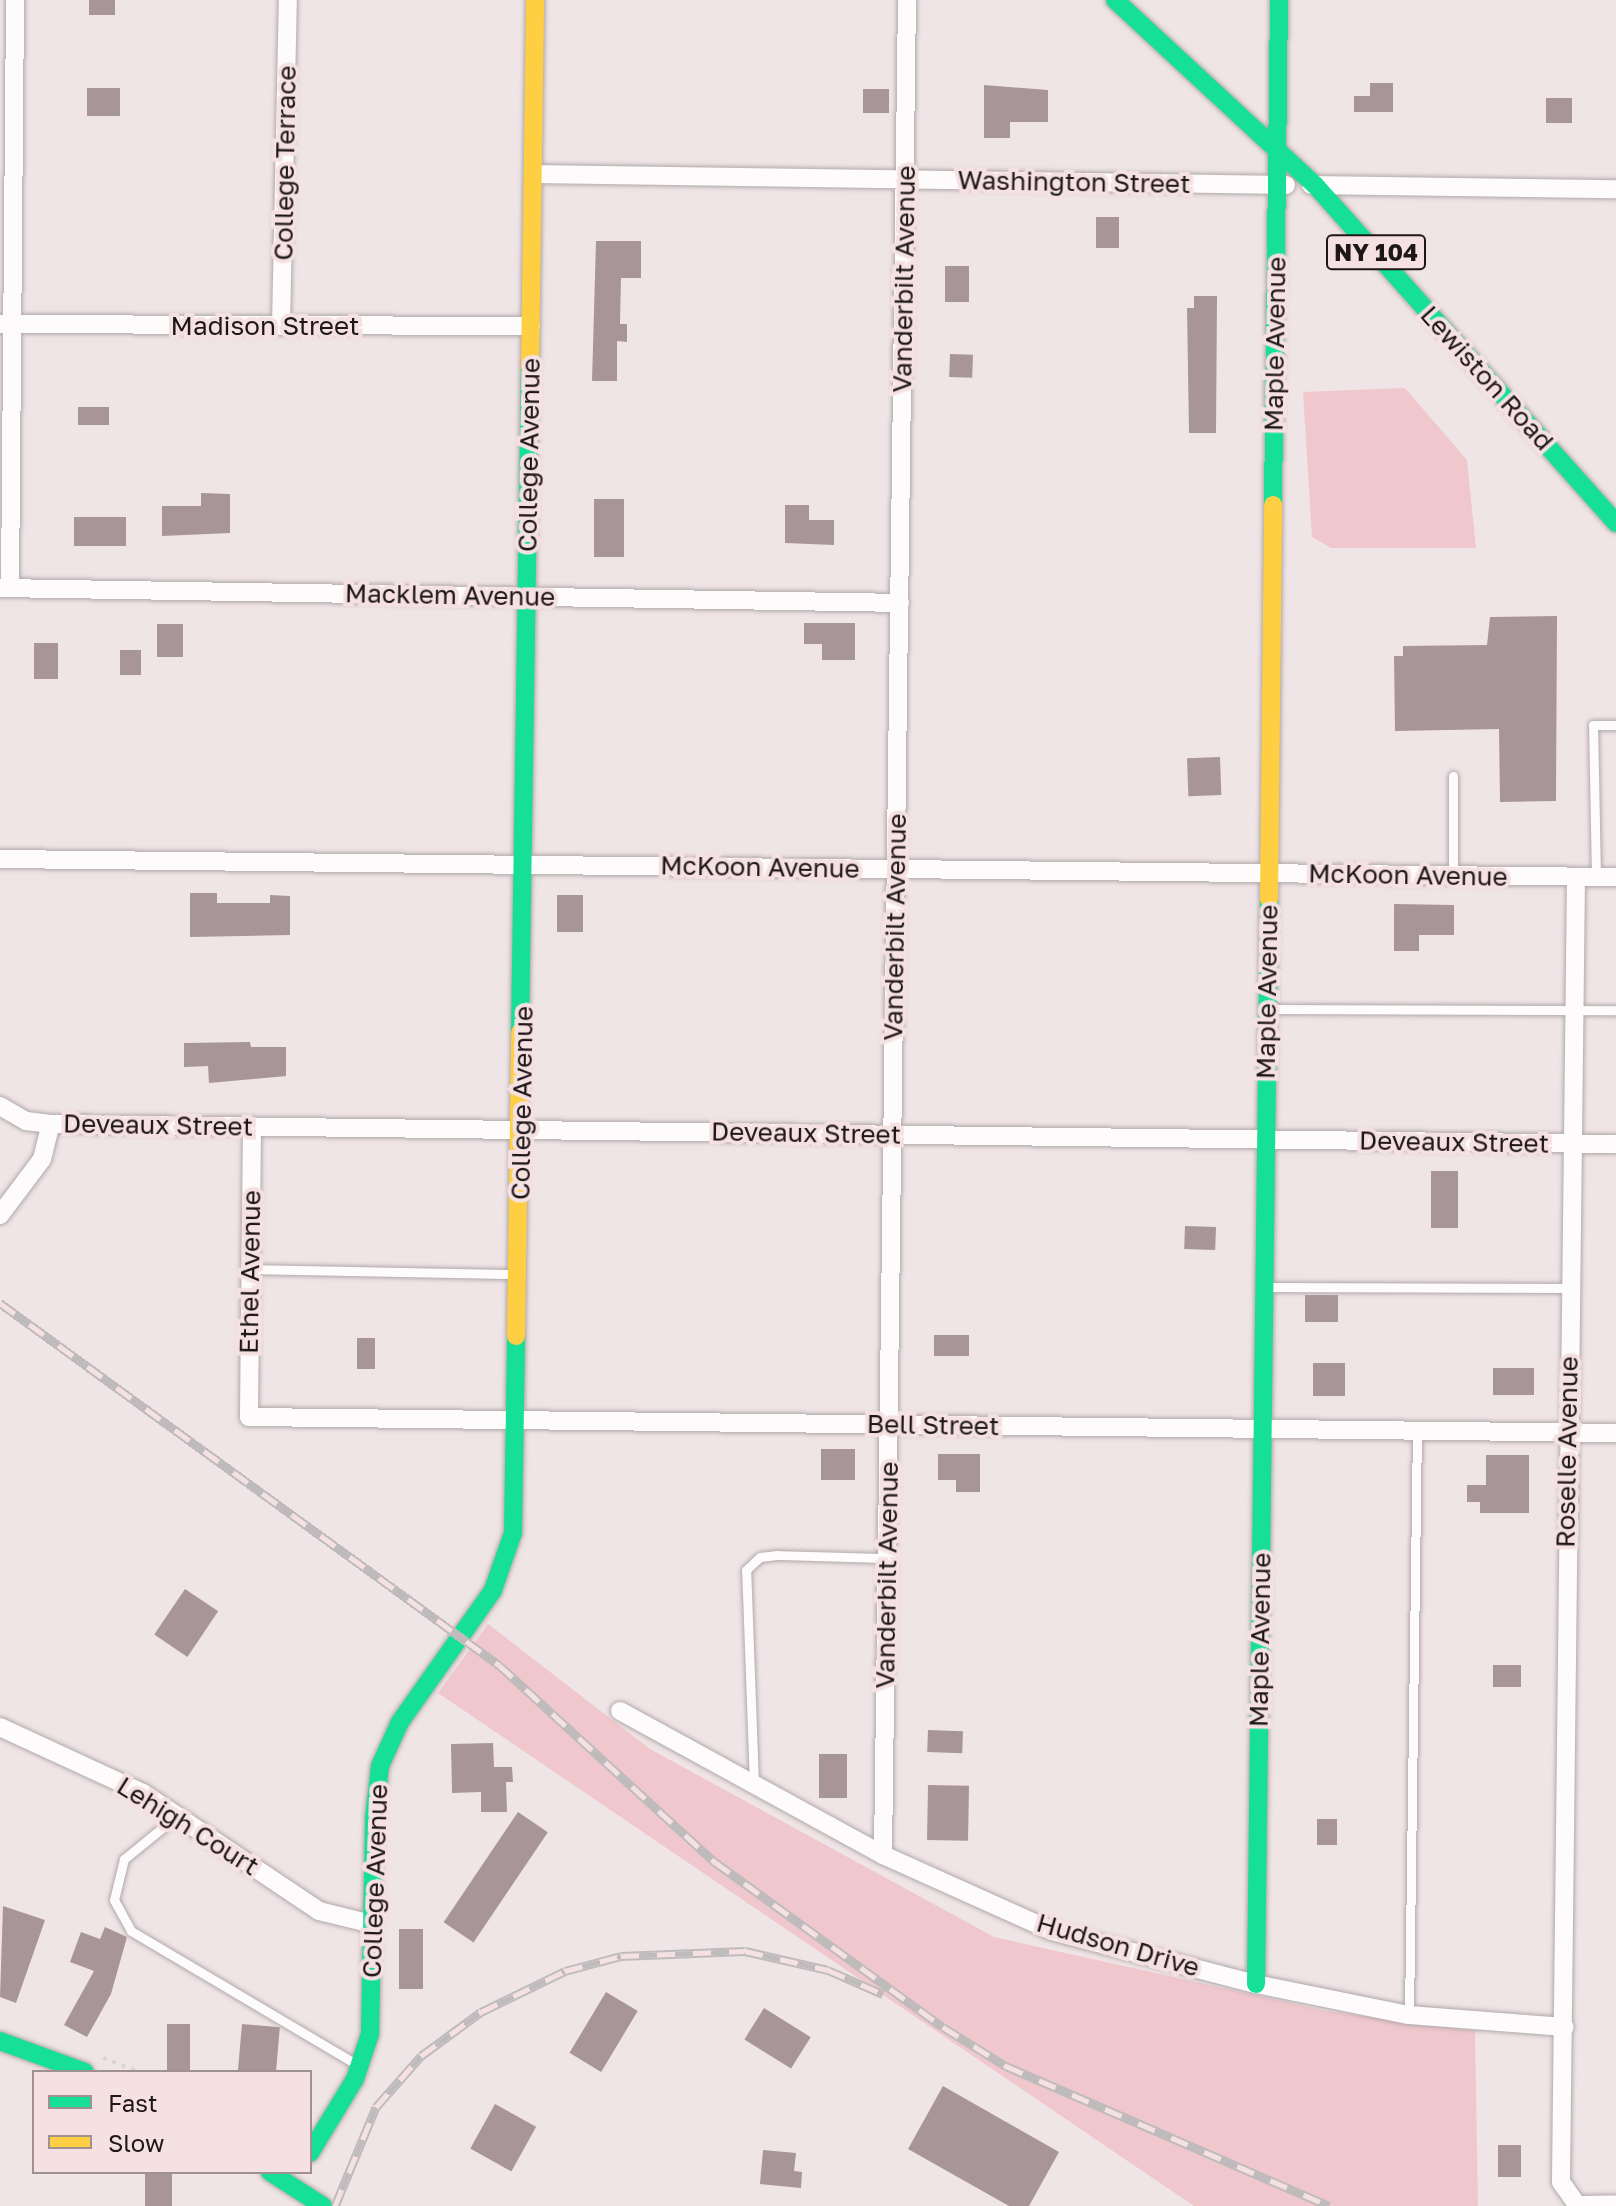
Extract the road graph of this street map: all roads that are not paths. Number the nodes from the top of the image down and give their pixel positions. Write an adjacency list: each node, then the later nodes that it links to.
1 (15, 0): 13 (street)
2 (288, 0): 14 (street, College Terrace)
3 (535, 0): 8 (main road, College Avenue)
4 (907, 0): 9 (street, Vanderbilt Avenue)
5 (1115, 0): 7 (main road, Lewiston Road / NY 104)
6 (1279, 0): 7 (main road, Maple Avenue)
7 (1278, 148): 10 (main road, Maple Avenue); 11 (main road, Lewiston Road / NY 104)
8 (533, 174): 9 (street, Washington Street); 15 (main road, College Avenue)
9 (905, 179): 10 (street, Washington Street); 19 (street, Vanderbilt Avenue)
10 (1277, 184): 11 (street, Washington Street); 25 (main road, Maple Avenue)
11 (1315, 185): 12 (street, Washington Street); 16 (main road, Lewiston Road / NY 104)
12 (1616, 189)
13 (8, 325): 14 (street, Madison Street); 17 (street)
14 (281, 326): 15 (street, Madison Street)
15 (531, 326): 18 (main road, College Avenue)
16 (1616, 523)
17 (5, 588): 18 (street, Macklem Avenue)
18 (528, 596): 19 (street, Macklem Avenue); 23 (main road, College Avenue)
19 (900, 603): 24 (street, Vanderbilt Avenue)
20 (1616, 725): 28 (lane)
21 (1453, 776): 26 (lane)
22 (0, 859): 23 (street, McKoon Avenue)
23 (524, 865): 24 (street, McKoon Avenue); 36 (main road, College Avenue)
24 (896, 869): 25 (street, McKoon Avenue); 37 (street, Vanderbilt Avenue)
25 (1269, 873): 26 (street, McKoon Avenue); 30 (main road, Maple Avenue)
26 (1453, 875): 27 (street, McKoon Avenue)
27 (1576, 877): 28 (street, McKoon Avenue); 31 (street, Roselle Avenue)
28 (1596, 877): 29 (street, McKoon Avenue)
29 (1616, 877)
30 (1267, 1009): 31 (lane); 38 (main road, Maple Avenue)
31 (1574, 1009): 32 (lane); 39 (street, Roselle Avenue)
32 (1616, 1010)
33 (0, 1106): 34 (street, Deveaux Street)
34 (51, 1124): 35 (street, Deveaux Street); 41 (street)
35 (252, 1126): 36 (street, Deveaux Street); 42 (street, Ethel Avenue)
36 (521, 1130): 37 (street, Deveaux Street); 43 (main road, College Avenue)
37 (893, 1135): 38 (street, Deveaux Street); 48 (street, Vanderbilt Avenue)
38 (1266, 1139): 39 (street, Deveaux Street); 44 (main road, Maple Avenue)
39 (1573, 1143): 40 (street, Deveaux Street); 45 (street, Roselle Avenue)
40 (1616, 1144)
41 (0, 1215)
42 (250, 1269): 43 (lane); 46 (street, Ethel Avenue)
43 (519, 1274): 47 (main road, College Avenue)
44 (1264, 1287): 45 (lane); 49 (main road, Maple Avenue)
45 (1570, 1288): 51 (street, Roselle Avenue)
46 (249, 1417): 47 (street, Bell Street)
47 (518, 1420): 48 (street, Bell Street); 59 (main road, College Avenue)
48 (889, 1424): 49 (street, Bell Street); 53 (street, Vanderbilt Avenue)
49 (1262, 1429): 50 (street, Bell Street); 60 (main road, Maple Avenue)
50 (1417, 1431): 51 (street, Bell Street); 61 (lane)
51 (1566, 1433): 52 (street, Bell Street); 62 (street, Roselle Avenue)
52 (1616, 1433)
53 (887, 1558): 56 (lane); 58 (street, Vanderbilt Avenue)
54 (620, 1711): 56 (street, Hudson Drive)
55 (0, 1727): 57 (street, Lehigh Court)
56 (754, 1784): 58 (street, Hudson Drive)
57 (178, 1815): 59 (street, Lehigh Court); 64 (lane)
58 (883, 1855): 60 (street, Hudson Drive)
59 (372, 1924): 64 (main road, College Avenue)
60 (1256, 1984): 61 (street, Hudson Drive)
61 (1409, 2015): 62 (street, Hudson Drive)
62 (1565, 2027): 68 (street, Roselle Avenue)
63 (0, 2041): 65 (main road)
64 (361, 2066): 66 (main road, College Avenue)
65 (80, 2070)
66 (312, 2150)
67 (294, 2178): 69 (main road)
68 (1616, 2204)
69 (323, 2206)

